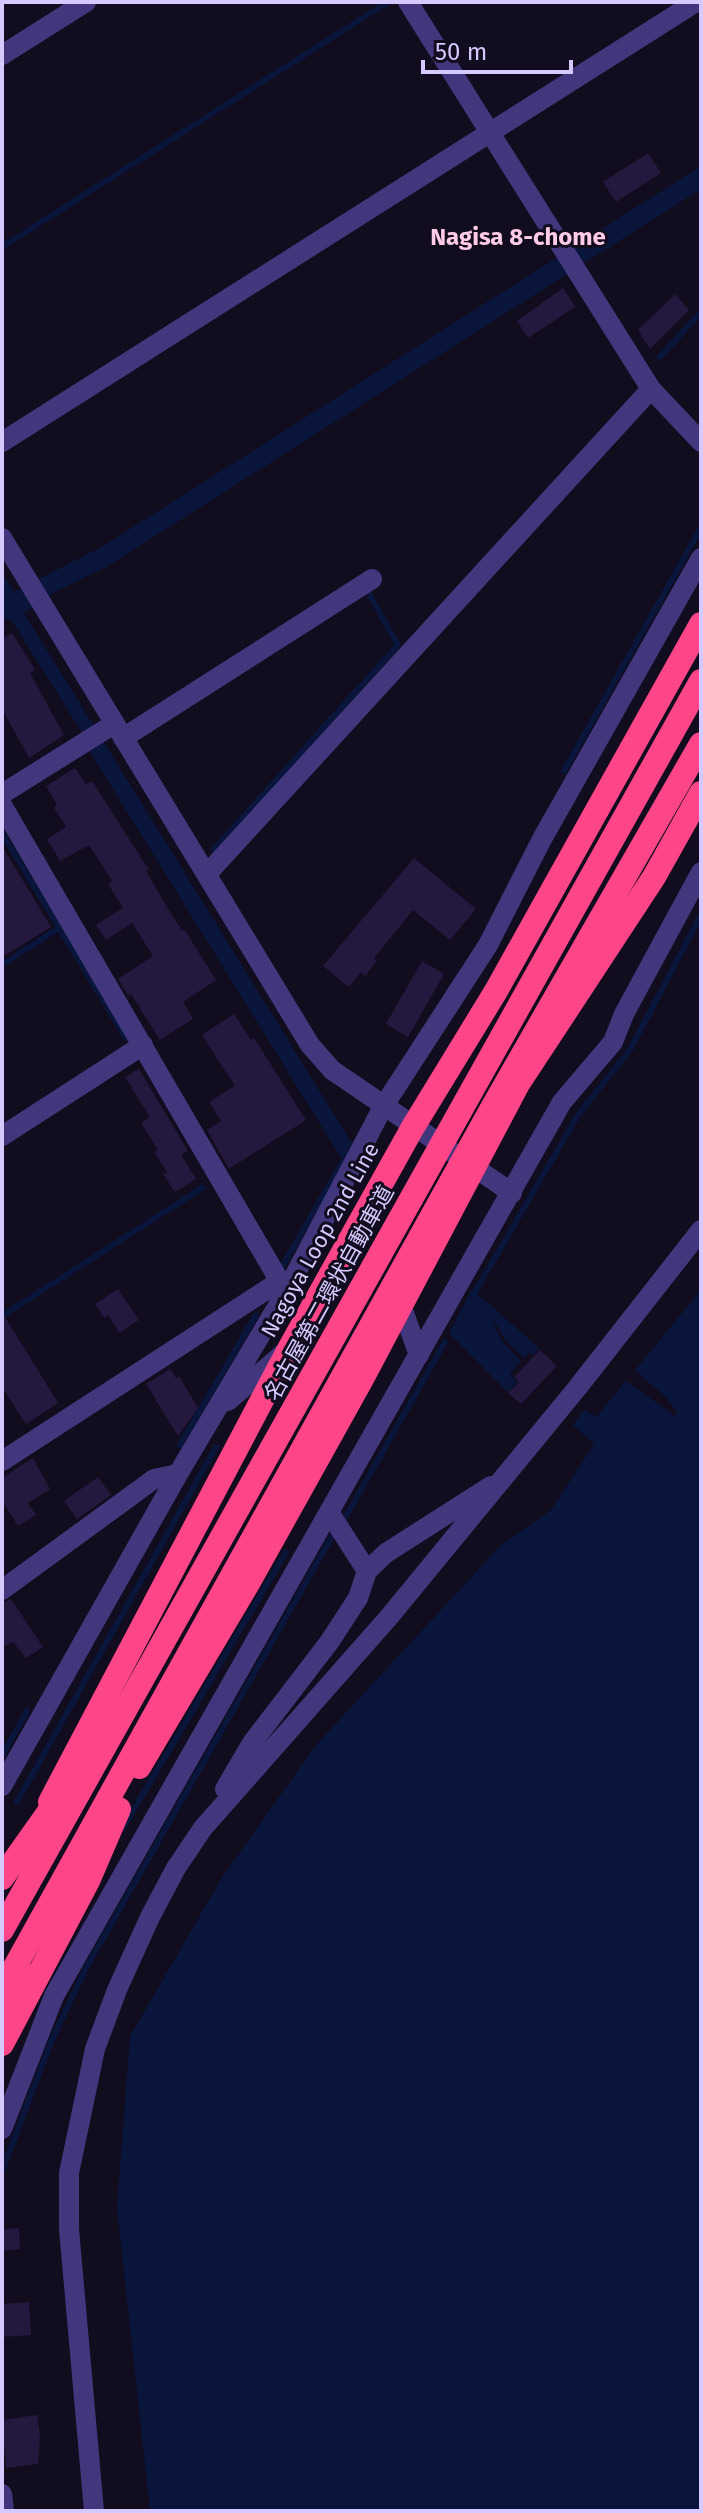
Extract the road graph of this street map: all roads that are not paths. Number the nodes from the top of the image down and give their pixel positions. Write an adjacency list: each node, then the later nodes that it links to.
1 (86, 2): 4 (street)
2 (408, 2): 5 (street)
3 (696, 2): 5 (street)
4 (2, 55)
5 (492, 132): 6 (street); 7 (street)
6 (651, 389): 8 (street); 20 (street)
7 (2, 442)
8 (701, 442)
9 (2, 538): 14 (street)
10 (701, 558): 21 (street)
11 (372, 579): 14 (street)
12 (701, 624): 22 (highway, Nagoya Loop 2nd Line)
13 (701, 681): 42 (highway, 名古屋第二環状自動車道, bridge)
14 (114, 731): 17 (street); 20 (street)
15 (701, 744): 41 (highway, bridge)
16 (701, 793): 27 (highway)
17 (2, 794)
18 (2, 805): 23 (street)
19 (701, 872): 28 (street)
20 (207, 874): 24 (street)
21 (488, 945): 22 (street); 24 (street)
22 (496, 991): 25 (highway, Nagoya Loop 2nd Line)
23 (143, 1045): 26 (street); 30 (street)
24 (383, 1107): 25 (street); 30 (street)
25 (413, 1127): 27 (street); 32 (highway, Nagoya Loop 2nd Line)
26 (2, 1136)
27 (473, 1168): 28 (street); 31 (highway)
28 (512, 1193): 33 (street)
29 (701, 1230): 37 (street)
30 (283, 1286): 34 (street); 35 (street)
31 (401, 1305): 33 (street); 49 (highway)
32 (289, 1349): 34 (street); 46 (highway, Nagoya Loop 2nd Line)
33 (419, 1355): 38 (street)
34 (205, 1428): 36 (street)
35 (2, 1461)
36 (178, 1474): 40 (street); 43 (street)
37 (504, 1478): 39 (street); 44 (street)
38 (329, 1512): 39 (street); 51 (street)
39 (367, 1571): 44 (street)
40 (2, 1590)
41 (174, 1682): 48 (highway, bridge); 50 (highway, bridge)
42 (141, 1683): 45 (highway, bridge); 47 (highway, 名古屋第二環状自動車道, bridge)
43 (2, 1786)
44 (203, 1828): 54 (street)
45 (2, 1878)
46 (2, 1892)
47 (2, 1930)
48 (2, 1990)
49 (2, 2006)
50 (2, 2044)
51 (2, 2129)
52 (2, 2494): 53 (street)
53 (4, 2511)
54 (94, 2511)

